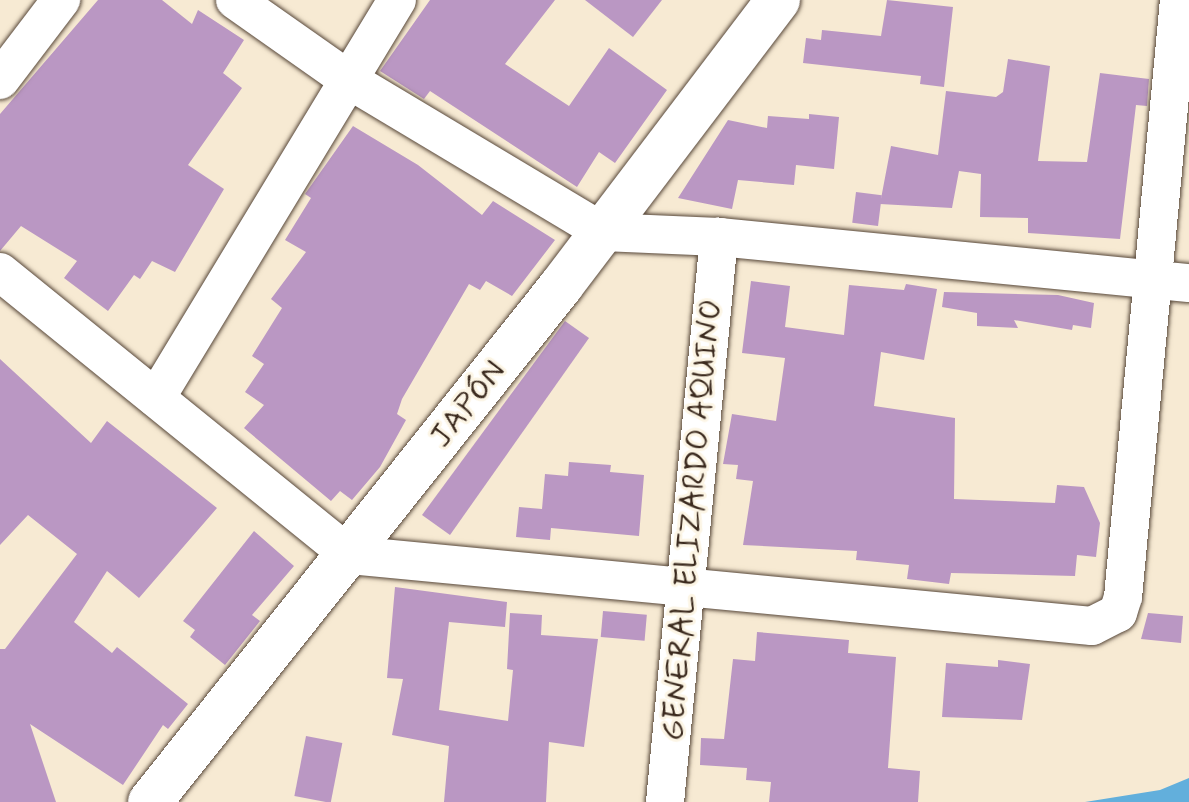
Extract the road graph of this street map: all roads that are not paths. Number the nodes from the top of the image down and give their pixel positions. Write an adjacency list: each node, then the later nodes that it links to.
1 (61, 0): 6 (street)
2 (235, 0): 7 (street)
3 (397, 0): 7 (street)
4 (778, 0): 8 (street, JAPÓN)
5 (1179, 0): 11 (street)
6 (0, 80)
7 (349, 80): 8 (street); 12 (street)
8 (603, 232): 9 (street); 13 (street, JAPÓN)
9 (719, 237): 11 (street); 14 (street, GENERAL ELIZARDO AQUINO)
10 (0, 272): 12 (street)
11 (1171, 282): 14 (street)
12 (156, 398): 13 (street)
13 (350, 555): 14 (street); 15 (street, JAPÓN)
14 (686, 586): 16 (street, GENERAL ELIZARDO AQUINO)
15 (150, 802)
16 (665, 802)

